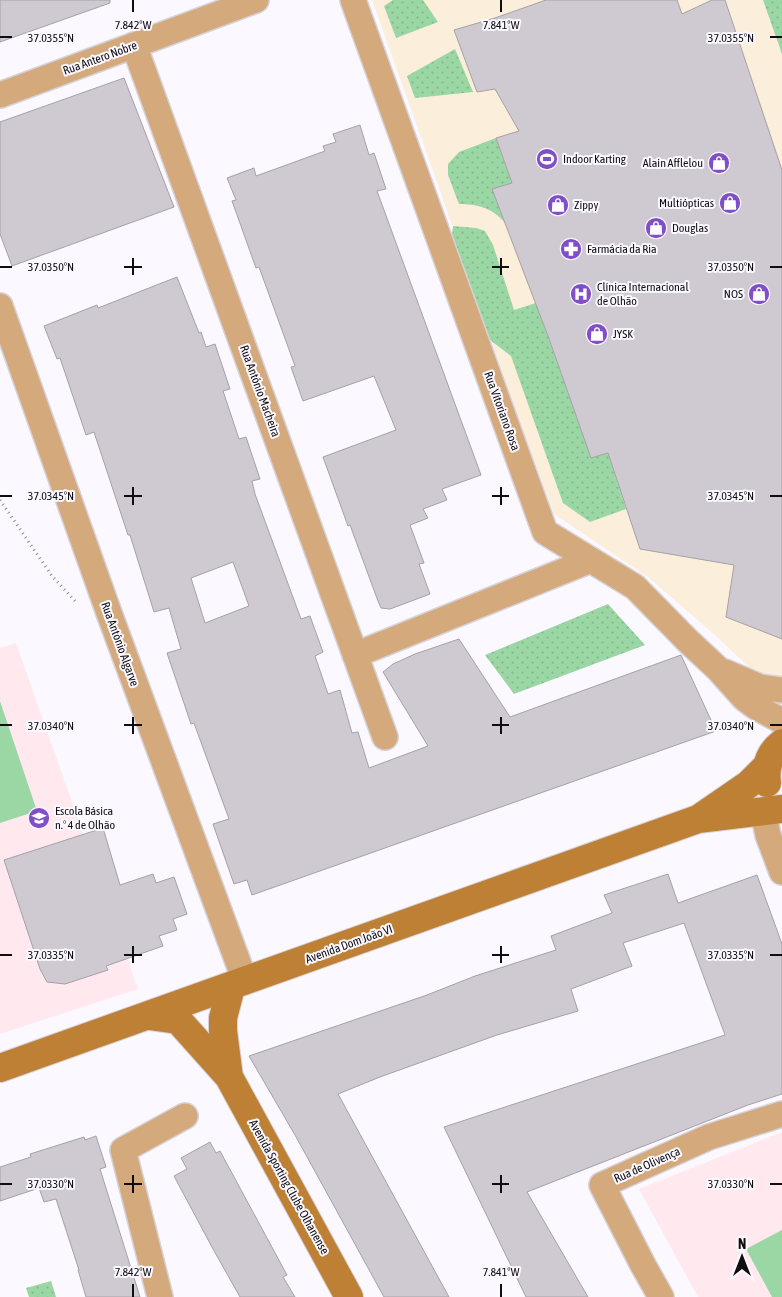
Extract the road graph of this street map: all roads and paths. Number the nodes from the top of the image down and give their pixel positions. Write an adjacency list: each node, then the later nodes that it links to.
1 (256, 0): 3 (street, Rua Antero Nobre)
2 (353, 0): 7 (street, Rua Vitoriano Rosa)
3 (134, 45): 4 (street, Rua Antero Nobre); 9 (street, Rua António Macheira)
4 (0, 95)
5 (0, 306): 8 (street, Rua António Algarve)
6 (0, 500): 8 (path)
7 (591, 560): 9 (street); 10 (street, Rua Vitoriano Rosa)
8 (109, 612): 19 (street, Rua António Algarve)
9 (355, 655): 13 (street, Rua António Macheira)
10 (717, 668): 11 (street); 12 (street)
11 (782, 690)
12 (782, 721)
13 (385, 737)
14 (782, 743): 15 (main road, Avenida Dom João VI)
15 (767, 766): 16 (main road); 17 (main road, Avenida Dom João VI)
16 (776, 809): 17 (main road, Avenida Dom João VI); 18 (street)
17 (698, 819): 19 (main road, Avenida Dom João VI)
18 (782, 872)
19 (238, 984): 20 (main road, Avenida Dom João VI); 22 (main road, Avenida Sporting Clube Olhanense)
20 (150, 1016): 21 (main road, Avenida Dom João VI); 22 (main road, Avenida Sporting Clube Olhanense)
21 (0, 1068)
22 (229, 1077): 26 (main road, Avenida Sporting Clube Olhanense)
23 (782, 1114): 27 (street, Rua de Olivença)
24 (185, 1116): 25 (street)
25 (160, 1297)
26 (349, 1297)
27 (661, 1297)

